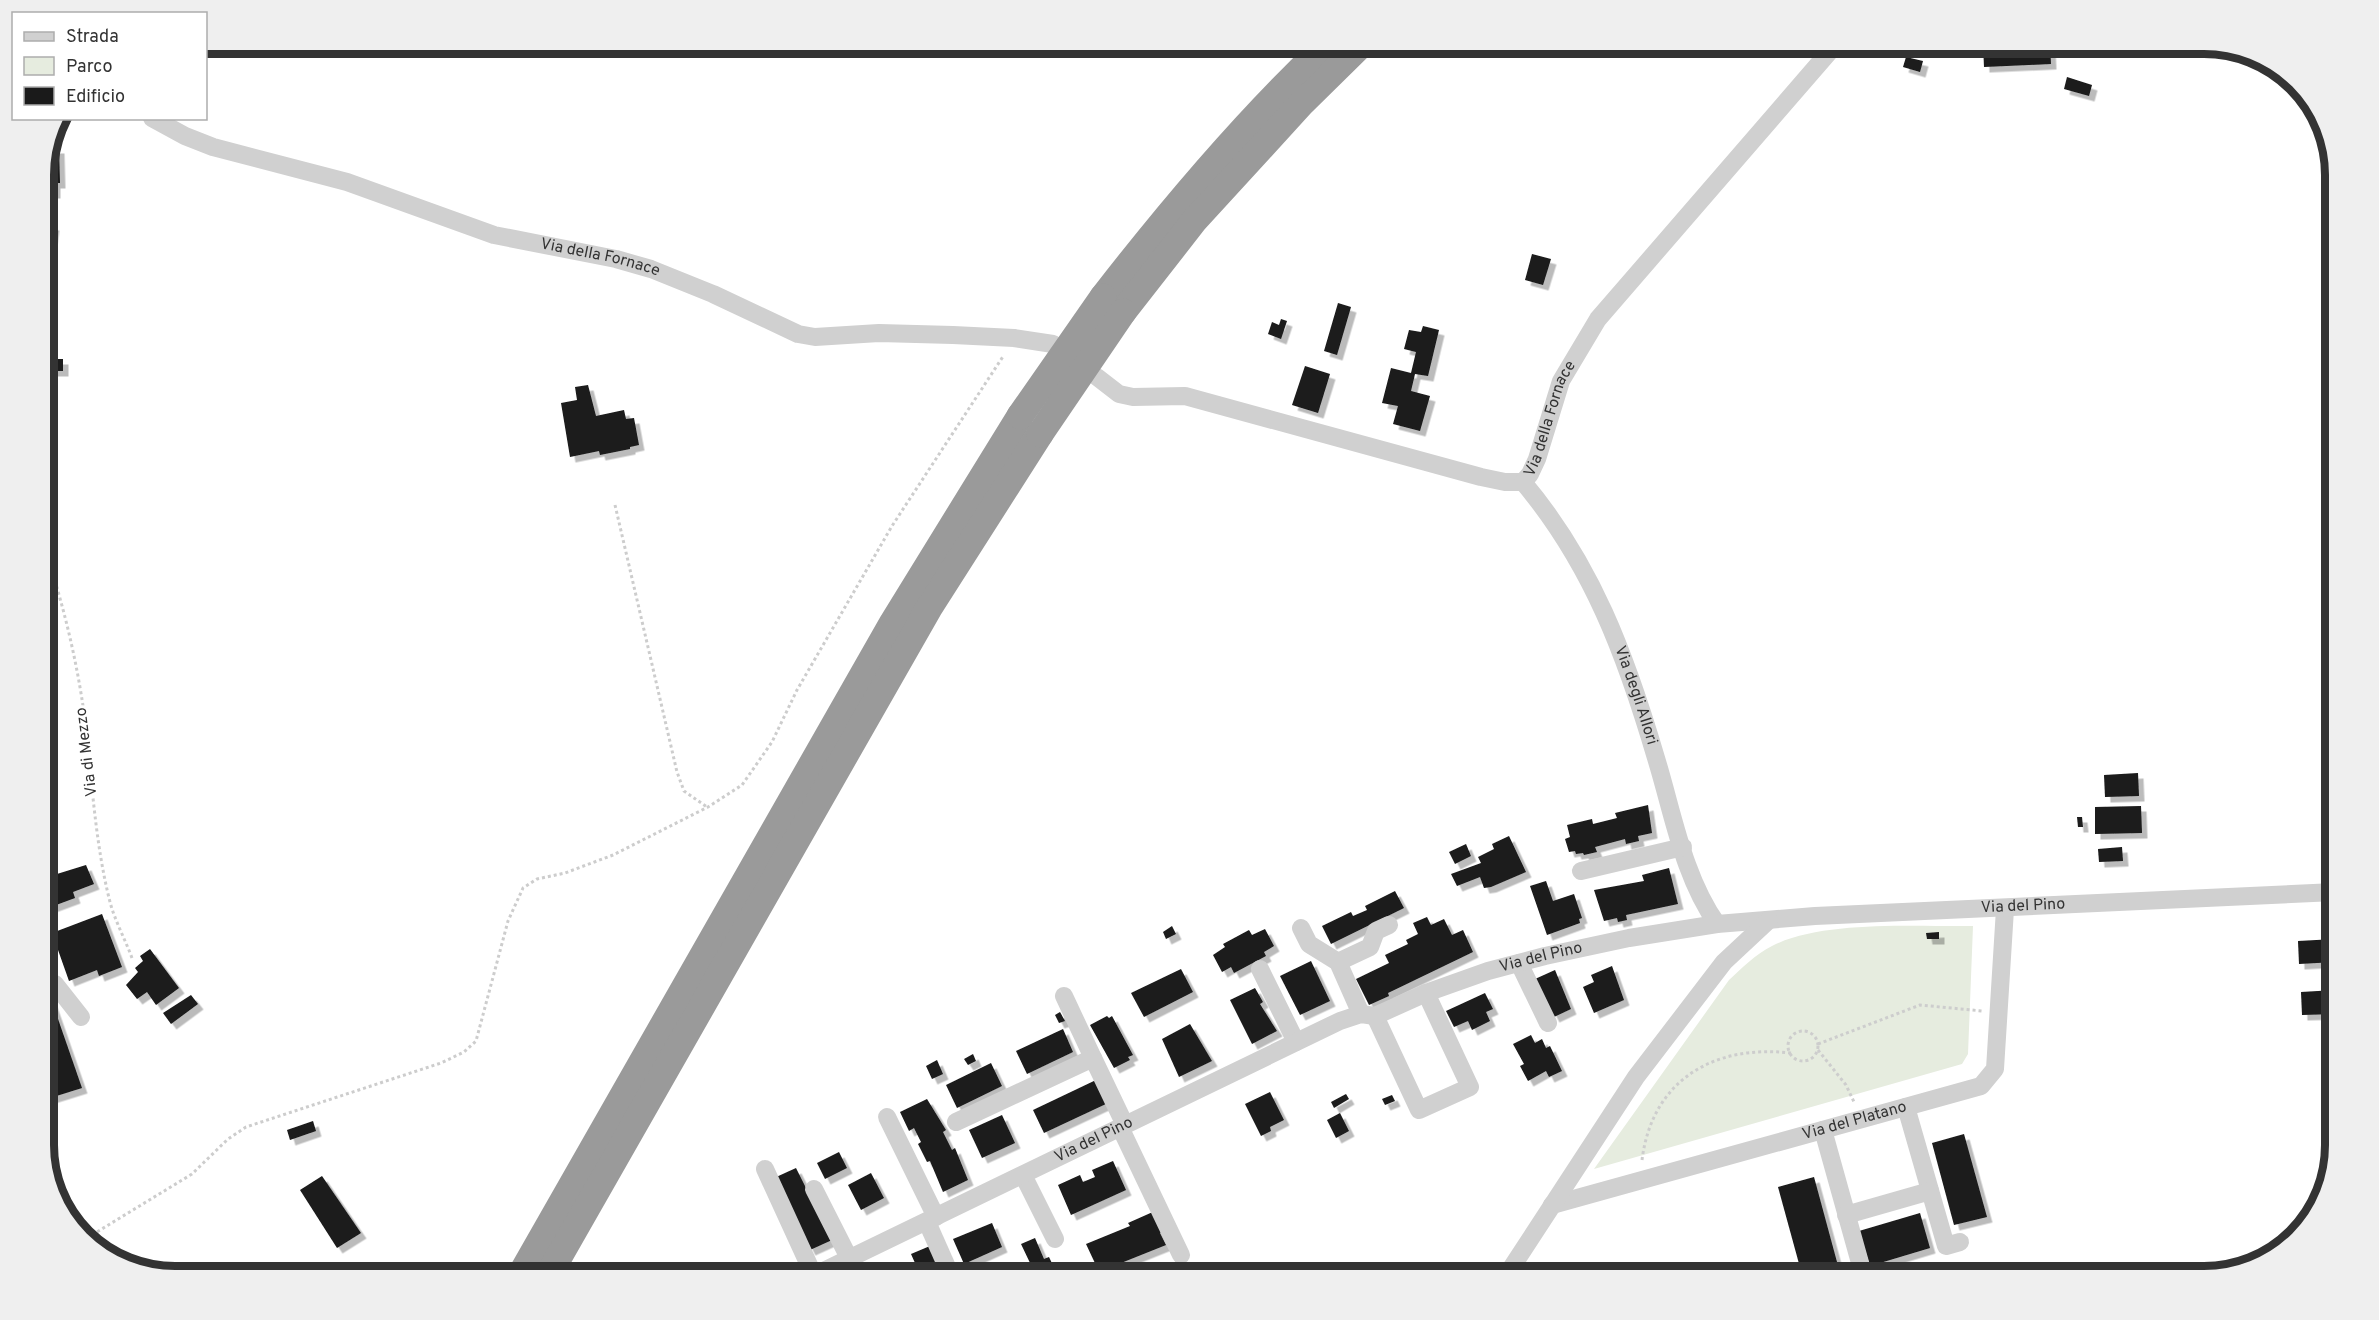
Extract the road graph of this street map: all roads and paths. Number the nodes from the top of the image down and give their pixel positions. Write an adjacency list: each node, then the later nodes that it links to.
1 (1317, 54): 5 (highway)
2 (1352, 54): 5 (highway)
3 (1827, 54): 9 (street, Via della Fornace)
4 (157, 120): 6 (street, Via della Fornace)
5 (1113, 305): 56 (highway, bridge); 57 (highway, bridge)
6 (1014, 338): 7 (street, Via della Fornace); 12 (path)
7 (1053, 344)
8 (1097, 377): 9 (street, Via della Fornace)
9 (1522, 482): 13 (street, Via degli Allori)
10 (615, 505): 12 (path)
11 (54, 575): 21 (path, Via di Mezzo)
12 (708, 807): 51 (path)
13 (1683, 847): 14 (street); 18 (street, Via degli Allori)
14 (1581, 871)
15 (2325, 892): 16 (street, Via del Pino)
16 (2005, 909): 17 (street, Via del Pino); 28 (street, Via del Platano)
17 (1769, 920): 18 (street, Via del Pino); 48 (street)
18 (1717, 924): 23 (street, Via del Pino)
19 (1389, 925): 22 (street)
20 (1301, 928): 22 (street)
21 (132, 958)
22 (1338, 962): 29 (street)
23 (1519, 963): 26 (street, Via del Pino); 31 (street)
24 (1260, 969): 32 (street)
25 (54, 984): 30 (street)
26 (1426, 993): 29 (street, Via del Pino); 29 (street)
27 (1064, 996): 36 (street)
28 (1999, 1014): 33 (path); 37 (street, Via del Platano)
29 (1368, 1015): 32 (street, Via del Pino)
30 (81, 1017)
31 (1548, 1023)
32 (1296, 1042): 41 (street, Via del Pino)
33 (1818, 1044): 34 (path); 35 (path)
34 (1818, 1050): 35 (path); 39 (path)
35 (1791, 1053): 45 (path)
36 (1093, 1058): 40 (street); 41 (street)
37 (1906, 1107): 39 (street, Via del Platano); 47 (street)
38 (887, 1118): 50 (street)
39 (1862, 1119): 42 (street, Via del Platano)
40 (956, 1122)
41 (1123, 1126): 44 (street, Via del Pino); 54 (street)
42 (1823, 1130): 45 (street, Via del Platano); 49 (street)
43 (765, 1169): 58 (street)
44 (1023, 1175): 50 (street, Via del Pino); 52 (street)
45 (1641, 1180): 48 (street, Via del Platano)
46 (814, 1189): 55 (street)
47 (1930, 1191): 49 (street); 53 (street)
48 (1552, 1205): 61 (street)
49 (1846, 1215): 62 (street)
50 (931, 1219): 55 (street, Via del Pino); 60 (street)
51 (93, 1234)
52 (1055, 1239)
53 (1960, 1242)
54 (1180, 1255)
55 (849, 1258): 59 (street, Via del Pino)
56 (526, 1266)
57 (554, 1266)
58 (809, 1266)
59 (833, 1266)
60 (947, 1266)
61 (1512, 1266)
62 (1861, 1266)

